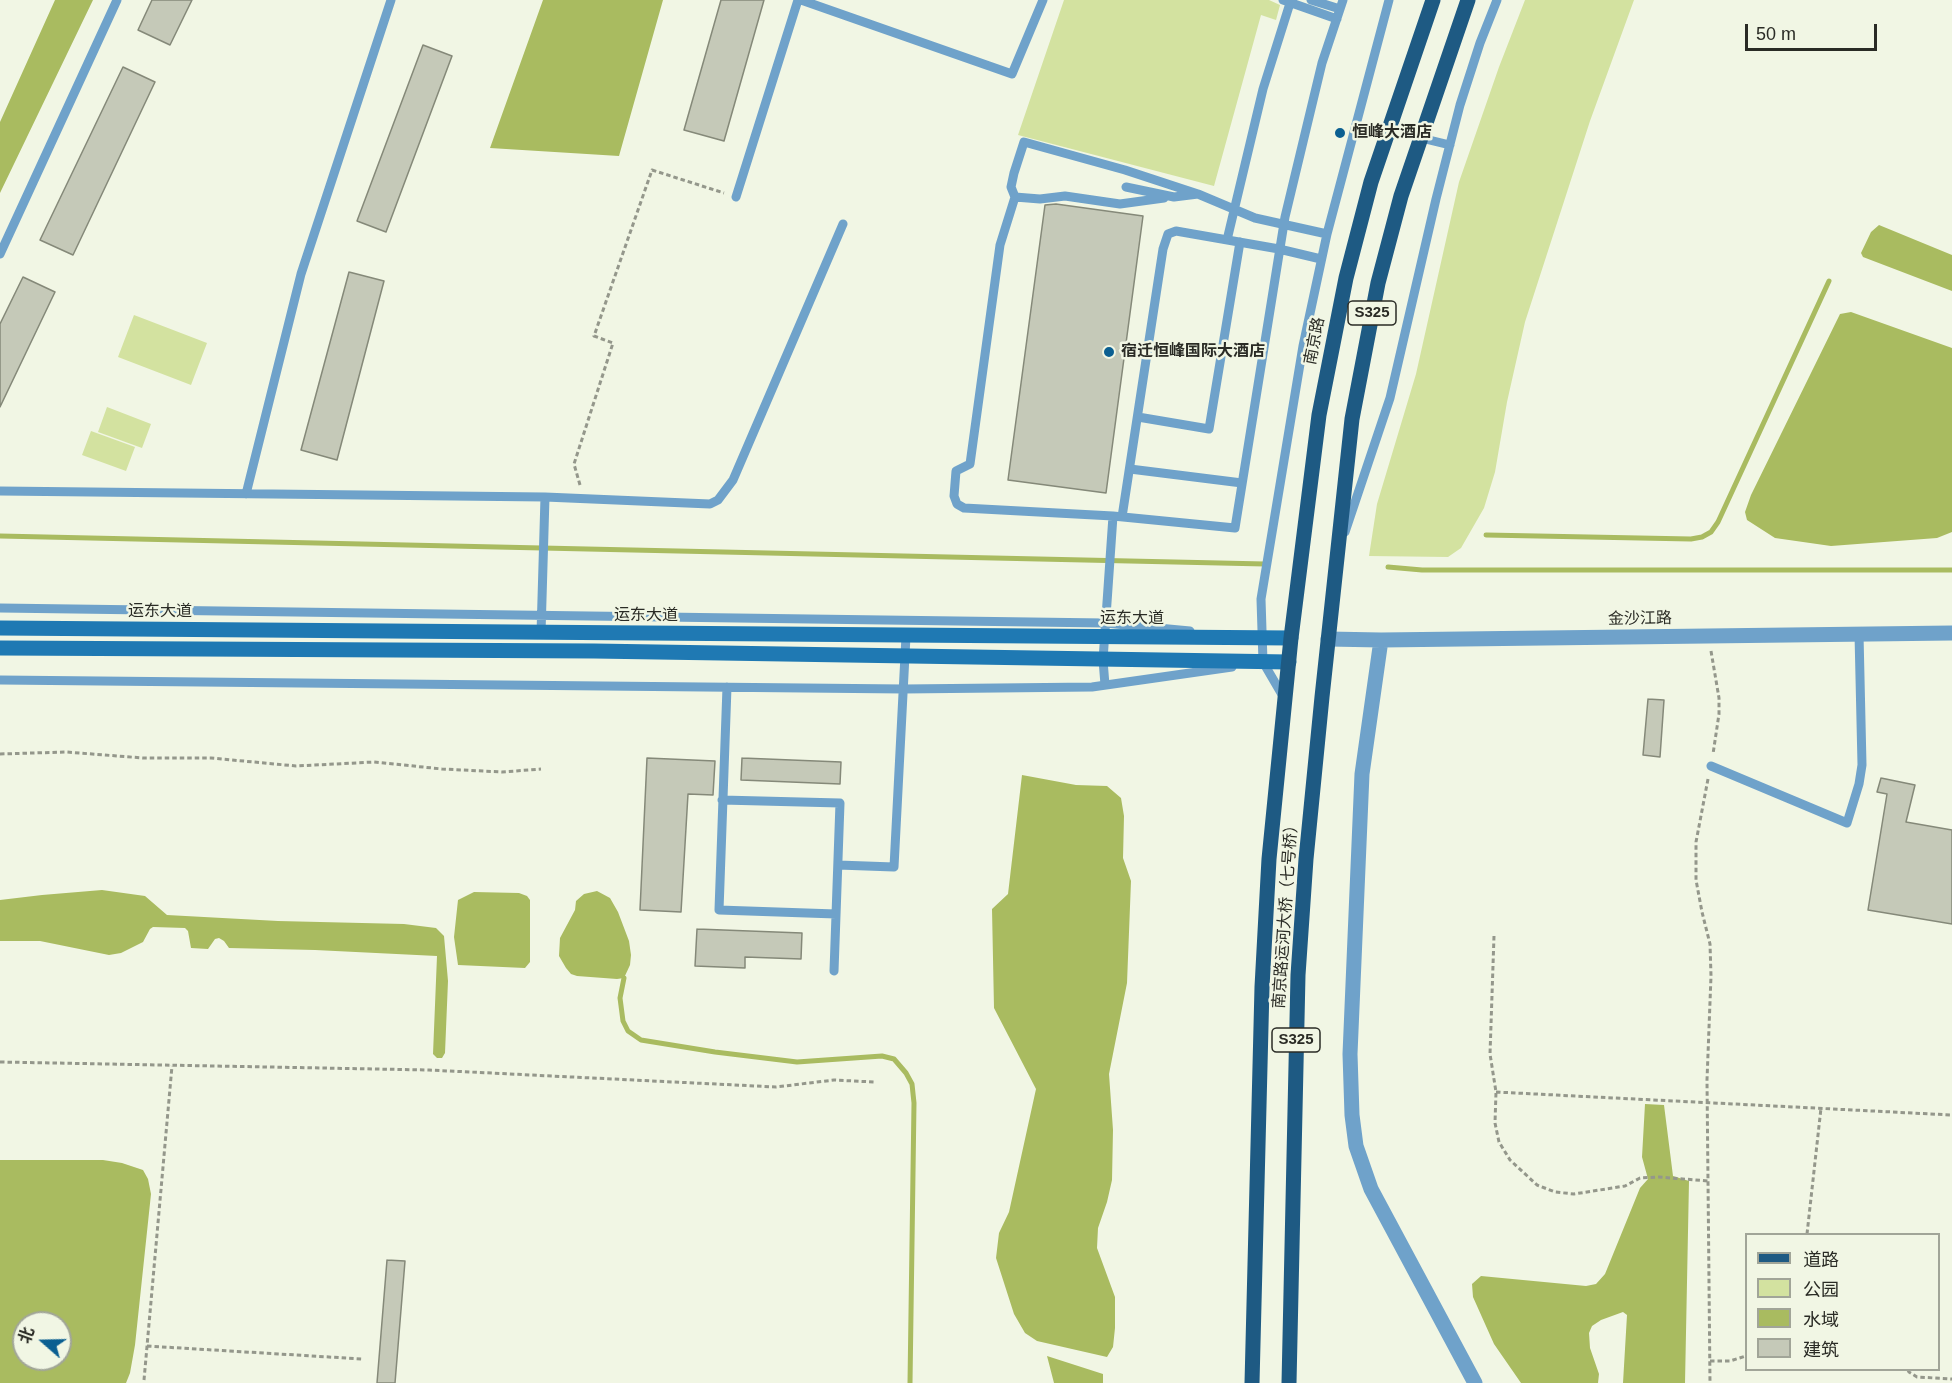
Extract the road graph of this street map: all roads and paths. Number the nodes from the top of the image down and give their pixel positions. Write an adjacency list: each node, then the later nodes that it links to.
1 (117, 0): 26 (lane)
2 (391, 0): 32 (lane)
3 (800, 0): 4 (lane); 16 (lane)
4 (1043, 0)
5 (1311, 0): 11 (lane)
6 (1389, 0): 22 (lane)
7 (1433, 0): 47 (main road, 南京路 / S325)
8 (1468, 0): 12 (main road, S325)
9 (1497, 0): 13 (lane)
10 (1288, 1): 11 (lane); 19 (lane)
11 (1340, 9): 21 (lane)
12 (1421, 138): 13 (lane); 36 (main road, S325)
13 (1450, 145): 36 (lane)
14 (1126, 187): 18 (lane)
15 (1198, 194): 17 (lane); 18 (lane); 19 (lane)
16 (736, 196): 34 (path)
17 (1015, 197): 18 (lane); 35 (lane)
18 (1174, 197)
19 (1233, 208): 21 (lane); 23 (lane)
20 (843, 224): 34 (lane)
21 (1283, 225): 22 (lane); 25 (lane)
22 (1327, 234): 27 (lane)
23 (1227, 240): 24 (lane); 28 (lane)
24 (1240, 242): 25 (lane); 28 (lane)
25 (1279, 249): 27 (lane); 30 (lane)
26 (0, 254)
27 (1322, 259): 46 (lane)
28 (1138, 417): 29 (lane)
29 (1130, 469): 30 (lane); 35 (lane)
30 (1242, 483): 35 (lane)
31 (0, 491): 32 (lane)
32 (246, 494): 33 (lane)
33 (545, 497): 34 (lane); 38 (lane)
34 (584, 499)
35 (1118, 517): 40 (lane)
36 (1338, 554): 48 (main road, S325)
37 (0, 608): 38 (lane)
38 (542, 615): 40 (lane); 41 (lane)
39 (0, 628): 41 (main road, 运东大道)
40 (1105, 630): 44 (main road, 运东大道); 46 (main road, 运东大道); 52 (lane)
41 (541, 633): 44 (main road, 运东大道)
42 (1952, 633): 43 (street, 金沙江路)
43 (1859, 634): 45 (street, 金沙江路); 61 (lane)
44 (906, 636): 51 (lane)
45 (1708, 636): 49 (street, 金沙江路); 61 (path)
46 (1261, 638): 47 (main road, 运东大道); 53 (lane)
47 (1291, 638): 54 (main road, 南京路 / S325)
48 (1328, 639): 49 (street, 金沙江路); 85 (main road, 南京路运河大桥（七号桥） / S325)
49 (1381, 640): 86 (street)
50 (0, 648): 51 (main road)
51 (905, 657): 52 (main road); 58 (lane)
52 (1103, 660): 53 (main road); 56 (lane)
53 (1263, 662): 54 (main road); 56 (lane); 59 (lane)
54 (1289, 662): 59 (main road, 南京路 / S325)
55 (0, 680): 57 (lane)
56 (1105, 685): 58 (lane)
57 (727, 687): 58 (lane); 63 (lane)
58 (904, 689): 64 (lane)
59 (1285, 700): 84 (main road, 南京路运河大桥（七号桥） / S325)
60 (0, 754): 62 (path)
61 (1711, 766): 72 (path)
62 (541, 769)
63 (722, 800): 64 (lane); 65 (lane)
64 (838, 865): 65 (lane)
65 (836, 914): 67 (lane)
66 (1494, 936): 71 (path)
67 (834, 971)
68 (0, 1062): 69 (path)
69 (172, 1066): 70 (path); 77 (path)
70 (874, 1083)
71 (1496, 1092): 72 (path); 75 (path)
72 (1707, 1101): 73 (path); 75 (path)
73 (1821, 1107): 74 (path); 76 (path)
74 (1952, 1115)
75 (1708, 1181): 80 (path)
76 (1807, 1233)
77 (147, 1346): 79 (path); 83 (path)
78 (1745, 1356): 80 (path)
79 (362, 1359)
80 (1710, 1361): 87 (path)
81 (1908, 1371): 82 (path)
82 (1952, 1379)
83 (144, 1380)
84 (1252, 1383)
85 (1289, 1383)
86 (1475, 1383)
87 (1710, 1383)

